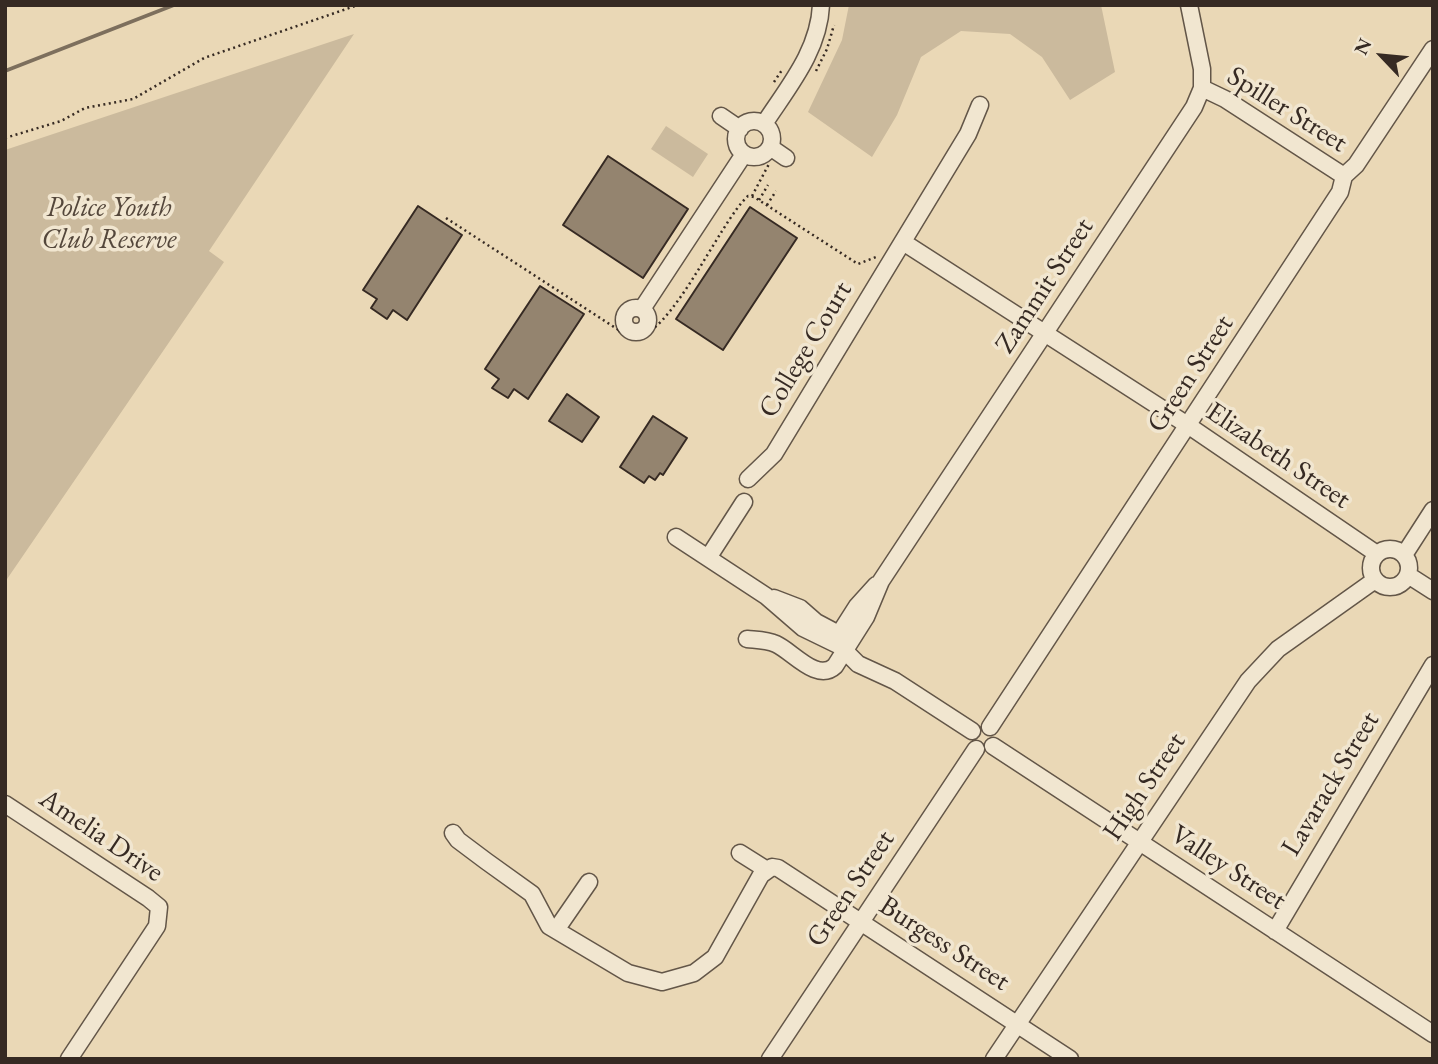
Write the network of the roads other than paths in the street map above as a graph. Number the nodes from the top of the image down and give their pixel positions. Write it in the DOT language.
graph roads {
  1 [pos="821,5"];
  2 [pos="1189,5"];
  3 [pos="1433,49"];
  4 [pos="1202,88"];
  5 [pos="980,105"];
  6 [pos="721,116"];
  7 [pos="764,124"];
  8 [pos="740,129"];
  9 [pos="770,147"];
  10 [pos="744,154"];
  11 [pos="786,158"];
  12 [pos="1344,176"];
  13 [pos="903,242"];
  14 [pos="642,309"];
  15 [pos="1046,332"];
  16 [pos="1189,426"];
  17 [pos="748,478"];
  18 [pos="744,502"];
  19 [pos="1433,510"];
  20 [pos="676,537"];
  21 [pos="1377,554"];
  22 [pos="1404,555"];
  23 [pos="708,558"];
  24 [pos="1408,575"];
  25 [pos="1375,580"];
  26 [pos="1433,591"];
  27 [pos="747,639"];
  28 [pos="842,642"];
  29 [pos="1433,665"];
  30 [pos="990,727"];
  31 [pos="972,731"];
  32 [pos="993,746"];
  33 [pos="976,749"];
  34 [pos="5,804"];
  35 [pos="453,833"];
  36 [pos="1140,842"];
  37 [pos="740,853"];
  38 [pos="766,870"];
  39 [pos="589,882"];
  40 [pos="862,922"];
  41 [pos="556,930"];
  42 [pos="1275,931"];
  43 [pos="1018,1024"];
  44 [pos="1431,1030"];
  45 [pos="69,1059"];
  46 [pos="770,1059"];
  47 [pos="994,1059"];
  48 [pos="1070,1059"];
  1 -- 7 [label="street"];
  2 -- 4 [label="street"];
  3 -- 12 [label="street, Green Street"];
  4 -- 12 [label="street, Spiller Street"];
  4 -- 15 [label="street, Zammit Street"];
  5 -- 13 [label="street, College Court"];
  6 -- 8 [label="street"];
  7 -- 8 [label="street"];
  7 -- 9 [label="street"];
  8 -- 10 [label="street"];
  9 -- 10 [label="street"];
  9 -- 11 [label="street"];
  10 -- 14 [label="street"];
  12 -- 16 [label="street, Green Street"];
  13 -- 15 [label="street, Elizabeth Street"];
  13 -- 17 [label="street, College Court"];
  15 -- 16 [label="street, Elizabeth Street"];
  15 -- 28 [label="street, Zammit Street"];
  16 -- 21 [label="street, Elizabeth Street"];
  16 -- 30 [label="street, Green Street"];
  18 -- 23 [label="street"];
  19 -- 22 [label="street"];
  20 -- 23 [label="street"];
  21 -- 22 [label="street"];
  21 -- 25 [label="street"];
  22 -- 24 [label="street"];
  23 -- 28 [label="street"];
  24 -- 25 [label="street"];
  24 -- 26 [label="street"];
  25 -- 36 [label="street, High Street"];
  27 -- 28 [label="street, Zammit Street"];
  28 -- 31 [label="street"];
  29 -- 42 [label="street, Lavarack Street"];
  30 -- 31 [label="street"];
  30 -- 32 [label="street"];
  31 -- 33 [label="street"];
  32 -- 33 [label="street"];
  32 -- 36 [label="street, Valley Street"];
  33 -- 40 [label="street, Green Street"];
  34 -- 45 [label="street, Amelia Drive"];
  35 -- 41 [label="street"];
  36 -- 42 [label="street, Valley Street"];
  36 -- 43 [label="street, High Street"];
  37 -- 38 [label="street"];
  38 -- 40 [label="street, Burgess Street"];
  38 -- 41 [label="street"];
  39 -- 41 [label="street"];
  40 -- 43 [label="street, Burgess Street"];
  40 -- 46 [label="street, Green Street"];
  42 -- 44 [label="street, Valley Street"];
  43 -- 47 [label="street, High Street"];
  43 -- 48 [label="street, Burgess Street"];
}
